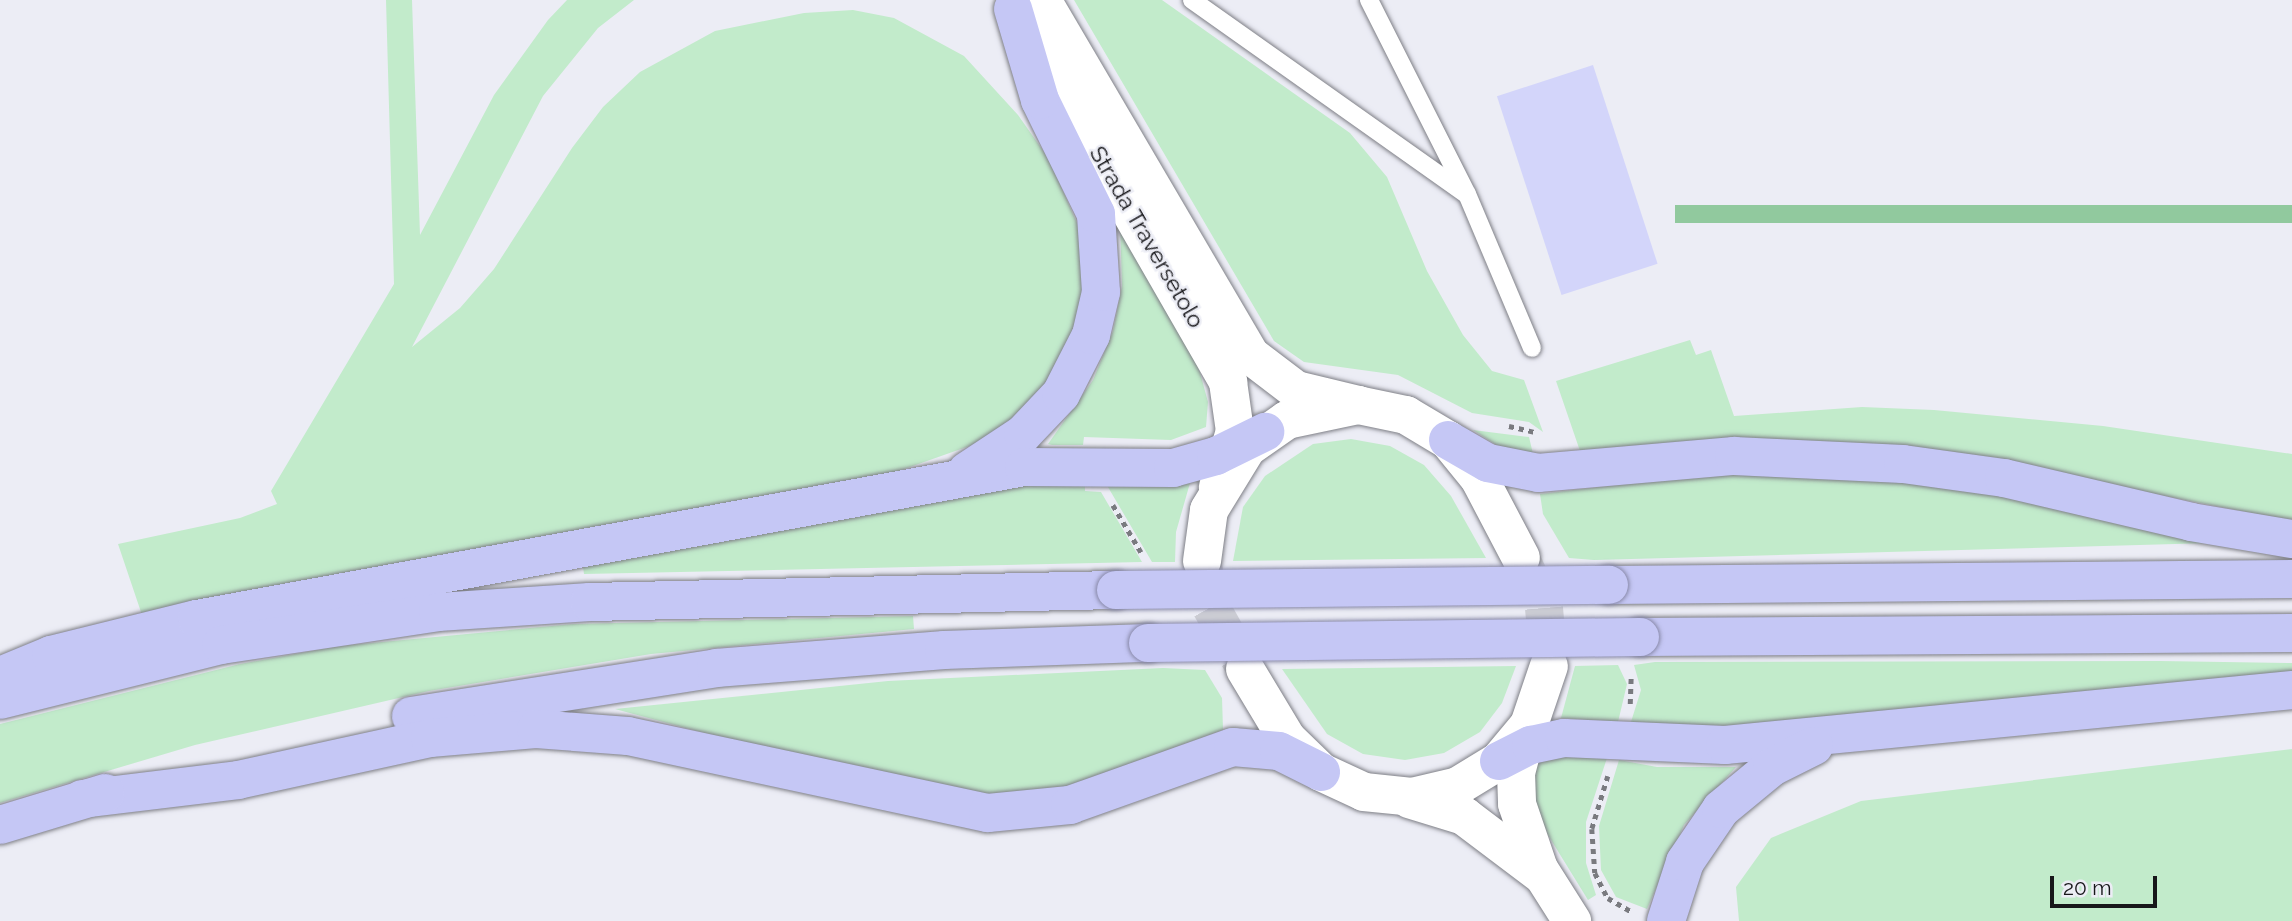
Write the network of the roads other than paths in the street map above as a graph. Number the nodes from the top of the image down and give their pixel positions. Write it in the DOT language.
graph roads {
  1 [pos="1192,0"];
  2 [pos="1369,0"];
  3 [pos="1021,3"];
  4 [pos="1467,194"];
  5 [pos="1531,348"];
  6 [pos="1358,405"];
  7 [pos="1265,432"];
  8 [pos="1448,440"];
  9 [pos="1231,450"];
  10 [pos="925,484"];
  11 [pos="1218,487"];
  12 [pos="2292,539"];
  13 [pos="1521,558"];
  14 [pos="1202,561"];
  15 [pos="2292,579"];
  16 [pos="2292,633"];
  17 [pos="1549,666"];
  18 [pos="1245,669"];
  19 [pos="0,676"];
  20 [pos="2292,690"];
  21 [pos="0,701"];
  22 [pos="1873,732"];
  23 [pos="1516,745"];
  24 [pos="1321,772"];
  25 [pos="1388,796"];
  26 [pos="82,799"];
  27 [pos="0,825"];
  28 [pos="1542,875"];
  29 [pos="1666,920"];
  30 [pos="1572,921"];
  1 -- 4 [label="lane"];
  2 -- 4 [label="lane"];
  3 -- 6 [label="main road, Strada Traversetolo"];
  3 -- 9 [label="main road, Strada Traversetolo"];
  3 -- 10 [label="highway"];
  4 -- 5 [label="lane"];
  6 -- 7 [label="main road, Strada Traversetolo"];
  6 -- 8 [label="main road, Strada Traversetolo"];
  7 -- 9 [label="highway"];
  7 -- 11 [label="main road, Strada Traversetolo"];
  8 -- 12 [label="highway"];
  8 -- 13 [label="main road, Strada Traversetolo"];
  9 -- 10 [label="highway"];
  9 -- 11 [label="main road, Strada Traversetolo"];
  10 -- 19 [label="highway"];
  11 -- 14 [label="main road, Strada Traversetolo"];
  15 -- 21 [label="highway, bridge"];
  16 -- 26 [label="highway, bridge"];
  17 -- 23 [label="main road"];
  18 -- 24 [label="main road"];
  20 -- 22 [label="highway"];
  22 -- 23 [label="highway"];
  22 -- 29 [label="highway"];
  23 -- 25 [label="main road"];
  23 -- 28 [label="main road"];
  24 -- 25 [label="main road"];
  24 -- 26 [label="highway"];
  25 -- 28 [label="main road"];
  26 -- 27 [label="highway"];
  28 -- 30 [label="main road"];
}
